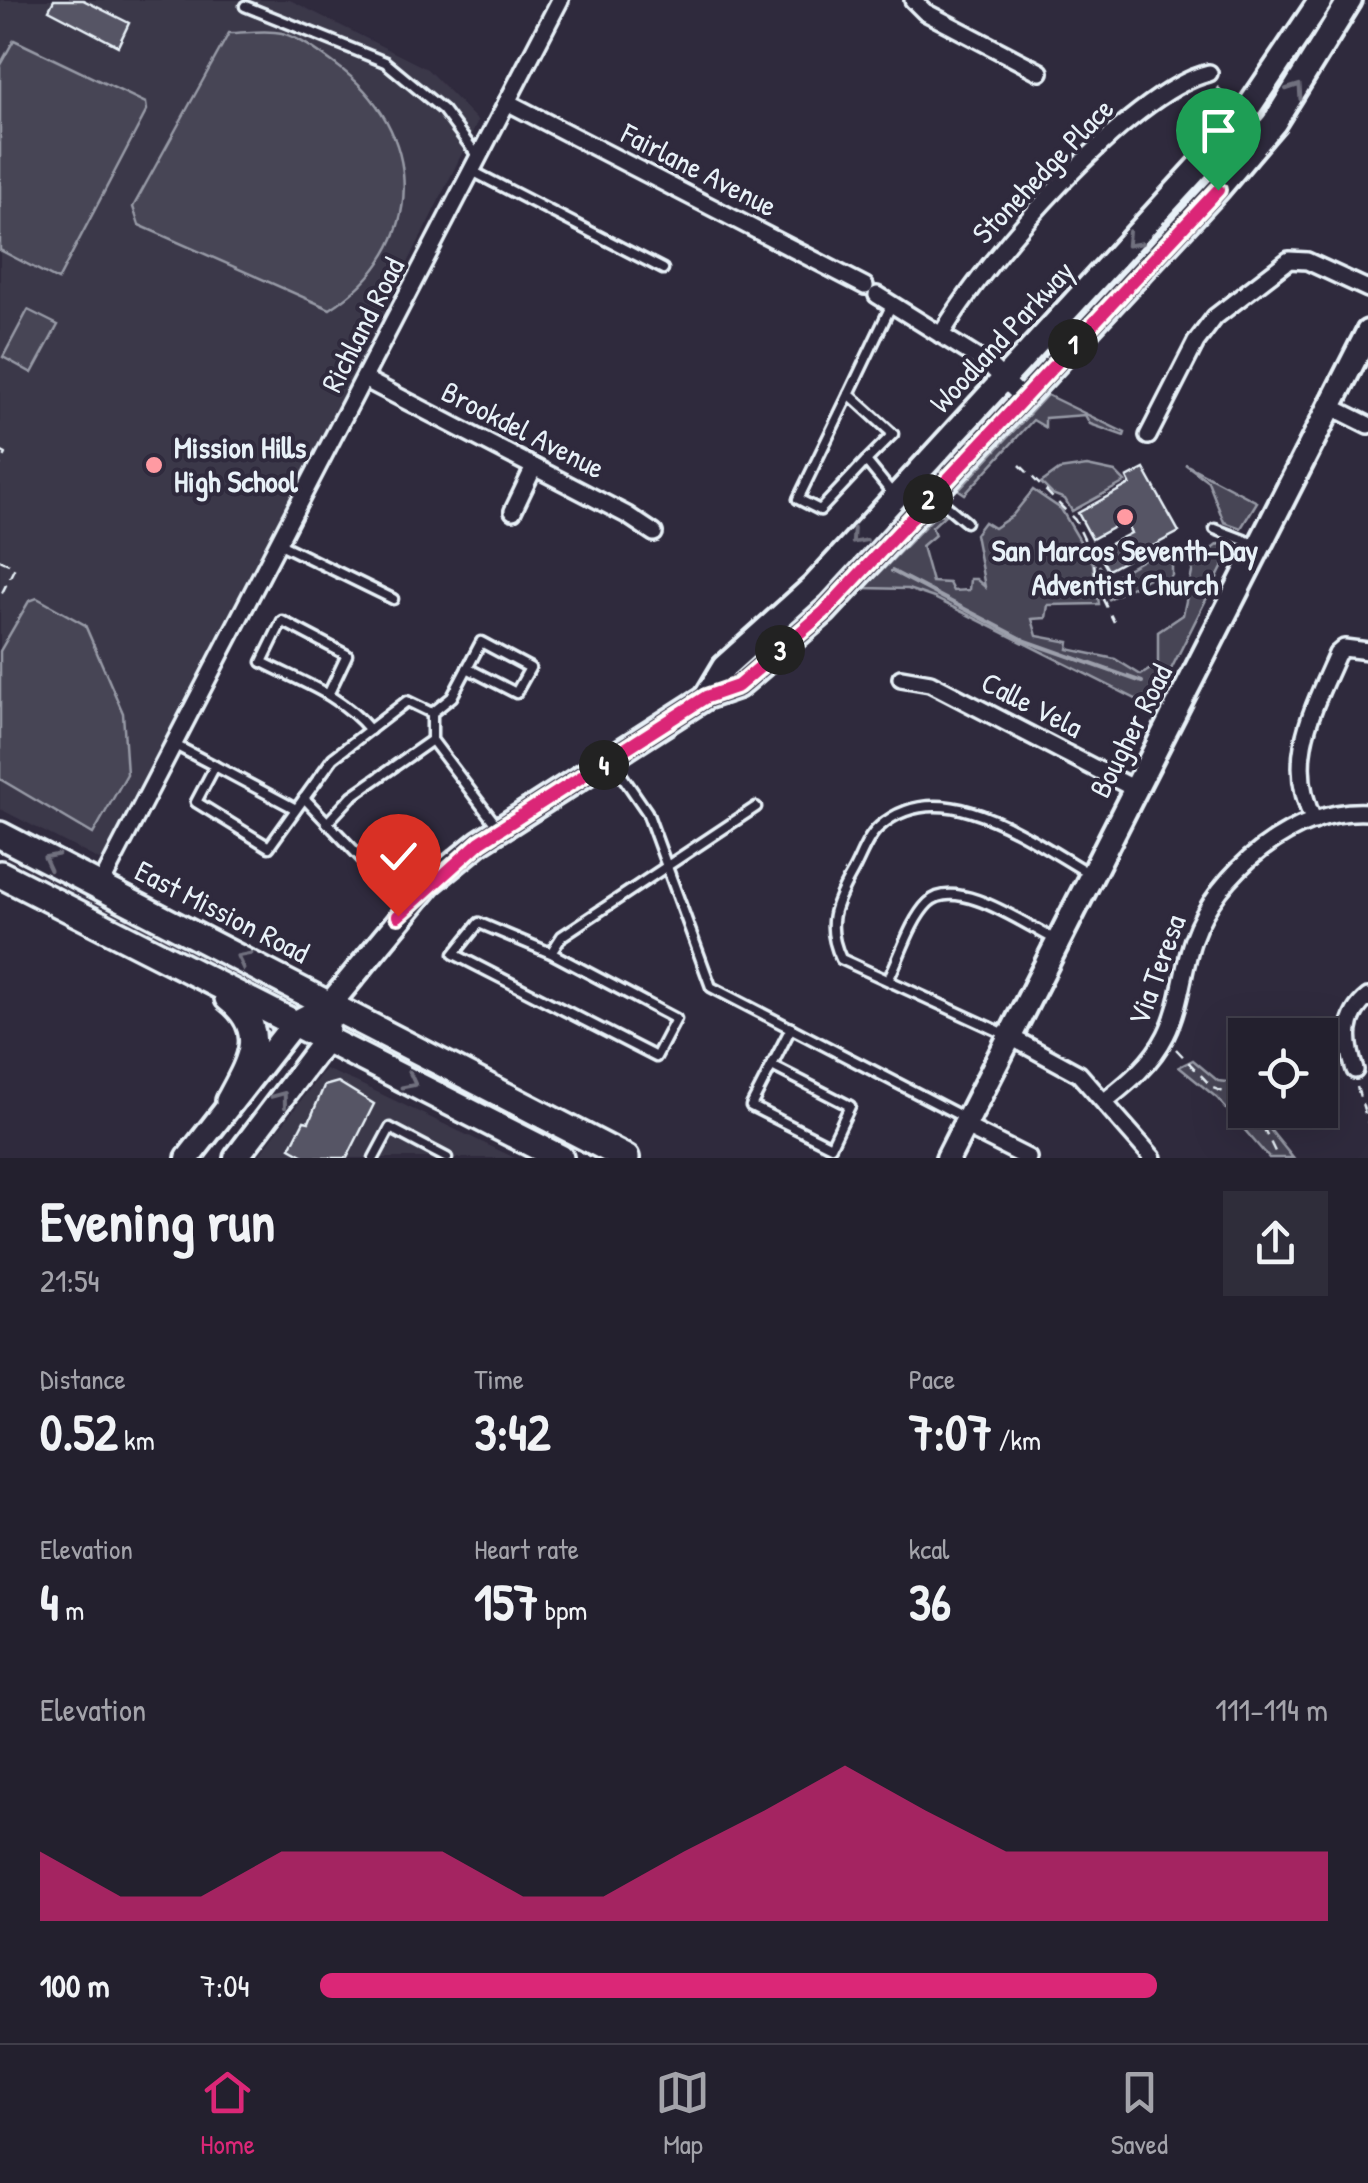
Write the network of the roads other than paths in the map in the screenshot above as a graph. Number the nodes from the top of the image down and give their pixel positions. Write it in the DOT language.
graph roads {
  1 [pos="560,0"];
  2 [pos="939,0"];
  3 [pos="1322,0"];
  4 [pos="1350,0"];
  5 [pos="245,6"];
  6 [pos="919,6"];
  7 [pos="1040,72"];
  8 [pos="1208,72"];
  9 [pos="507,102"];
  10 [pos="476,164"];
  11 [pos="663,269"];
  12 [pos="1368,290"];
  13 [pos="892,304"];
  14 [pos="1368,332"];
  15 [pos="941,335"];
  16 [pos="1002,378"];
  17 [pos="366,380"];
  18 [pos="849,394"];
  19 [pos="1022,397"];
  20 [pos="1332,406"];
  21 [pos="1368,424"];
  22 [pos="1148,436"];
  23 [pos="866,460"];
  24 [pos="534,467"];
  25 [pos="932,494"];
  26 [pos="895,496"];
  27 [pos="513,511"];
  28 [pos="966,522"];
  29 [pos="1214,528"];
  30 [pos="654,534"];
  31 [pos="280,544"];
  32 [pos="1260,546"];
  33 [pos="393,598"];
  34 [pos="1368,651"];
  35 [pos="468,668"];
  36 [pos="901,678"];
  37 [pos="328,695"];
  38 [pos="706,697"];
  39 [pos="432,713"];
  40 [pos="370,730"];
  41 [pos="432,740"];
  42 [pos="174,745"];
  43 [pos="611,760"];
  44 [pos="215,766"];
  45 [pos="1135,790"];
  46 [pos="304,798"];
  47 [pos="756,807"];
  48 [pos="296,809"];
  49 [pos="1368,812"];
  50 [pos="1314,821"];
  51 [pos="326,822"];
  52 [pos="499,830"];
  53 [pos="0,835"];
  54 [pos="666,866"];
  55 [pos="0,874"];
  56 [pos="1090,874"];
  57 [pos="382,880"];
  58 [pos="100,886"];
  59 [pos="1056,940"];
  60 [pos="552,953"];
  61 [pos="197,973"];
  62 [pos="888,980"];
  63 [pos="1368,997"];
  64 [pos="330,1004"];
  65 [pos="294,1023"];
  66 [pos="791,1028"];
  67 [pos="1009,1036"];
  68 [pos="326,1039"];
  69 [pos="772,1066"];
  70 [pos="1355,1070"];
  71 [pos="228,1101"];
  72 [pos="1104,1101"];
  73 [pos="965,1123"];
  74 [pos="494,1126"];
  75 [pos="998,1151"];
  76 [pos="188,1158"];
  77 [pos="236,1158"];
  78 [pos="374,1158"];
  79 [pos="447,1158"];
  80 [pos="560,1158"];
  81 [pos="594,1158"];
  82 [pos="626,1158"];
  83 [pos="948,1158"];
  84 [pos="1028,1158"];
  85 [pos="1152,1158"];
  1 -- 9 [label="street, Richland Road"];
  2 -- 6 [label="street"];
  3 -- 16 [label="main road, Woodland Parkway, one-way"];
  19 -- 4 [label="main road, Woodland Parkway, one-way"];
  5 -- 10 [label="lane"];
  6 -- 7 [label="street"];
  8 -- 15 [label="street, Stonehedge Place"];
  9 -- 10 [label="street, Richland Road"];
  9 -- 13 [label="street, Fairlane Avenue"];
  10 -- 11 [label="lane"];
  10 -- 17 [label="street, Richland Road"];
  12 -- 22 [label="street"];
  13 -- 15 [label="street, Fairlane Avenue"];
  13 -- 18 [label="lane"];
  14 -- 20 [label="main road, Bougher Road"];
  15 -- 16 [label="street, Fairlane Avenue"];
  16 -- 19 [label="street, Fairlane Avenue"];
  16 -- 26 [label="main road, Woodland Parkway"];
  17 -- 24 [label="street, Brookdel Avenue"];
  17 -- 31 [label="street, Richland Road"];
  18 -- 23 [label="lane"];
  18 -- 23 [label="lane"];
  19 -- 25 [label="main road, Woodland Parkway"];
  20 -- 21 [label="street"];
  20 -- 32 [label="main road, Bougher Road"];
  23 -- 26 [label="lane"];
  24 -- 27 [label="street"];
  24 -- 30 [label="street, Brookdel Avenue"];
  25 -- 28 [label="lane"];
  25 -- 38 [label="main road, Woodland Parkway"];
  26 -- 38 [label="main road, Woodland Parkway, one-way"];
  29 -- 32 [label="lane"];
  31 -- 33 [label="lane"];
  31 -- 42 [label="street, Richland Road"];
  32 -- 45 [label="main road, Bougher Road"];
  34 -- 50 [label="street"];
  35 -- 35 [label="lane"];
  35 -- 39 [label="lane"];
  36 -- 45 [label="street, Calle Vela"];
  37 -- 37 [label="lane"];
  37 -- 40 [label="lane"];
  38 -- 43 [label="main road, Woodland Parkway"];
  39 -- 40 [label="lane"];
  39 -- 41 [label="lane"];
  40 -- 46 [label="lane"];
  41 -- 51 [label="lane"];
  41 -- 52 [label="lane"];
  42 -- 44 [label="lane"];
  42 -- 58 [label="street, Richland Road"];
  43 -- 52 [label="main road, Woodland Parkway"];
  43 -- 54 [label="lane"];
  44 -- 48 [label="lane"];
  44 -- 48 [label="lane"];
  45 -- 56 [label="main road, Bougher Road"];
  46 -- 48 [label="lane"];
  46 -- 51 [label="lane"];
  47 -- 54 [label="lane"];
  49 -- 50 [label="street, Via Teresa"];
  50 -- 72 [label="street, Via Teresa"];
  51 -- 57 [label="lane"];
  52 -- 64 [label="main road, Woodland Parkway"];
  58 -- 53 [label="main road, East Mission Road, one-way"];
  54 -- 60 [label="lane"];
  54 -- 66 [label="lane"];
  55 -- 61 [label="main road"];
  56 -- 59 [label="main road, Bougher Road"];
  56 -- 62 [label="lane"];
  64 -- 58 [label="main road, East Mission Road, one-way"];
  59 -- 62 [label="lane"];
  59 -- 67 [label="main road, Bougher Road"];
  60 -- 60 [label="lane"];
  61 -- 65 [label="main road"];
  61 -- 71 [label="main road"];
  62 -- 67 [label="lane"];
  63 -- 70 [label="street"];
  64 -- 65 [label="main road, Woodland Parkway"];
  64 -- 68 [label="main road"];
  64 -- 82 [label="main road, East Mission Road"];
  65 -- 68 [label="main road"];
  65 -- 71 [label="main road, Woodland Parkway"];
  66 -- 69 [label="lane"];
  66 -- 73 [label="lane"];
  67 -- 72 [label="street"];
  67 -- 73 [label="main road, Bougher Road"];
  68 -- 74 [label="main road, one-way"];
  77 -- 68 [label="main road, one-way"];
  69 -- 69 [label="lane"];
  71 -- 76 [label="main road, Woodland Parkway"];
  72 -- 85 [label="street"];
  73 -- 75 [label="street"];
  73 -- 83 [label="main road, Bougher Road"];
  74 -- 80 [label="main road"];
  74 -- 81 [label="main road"];
  75 -- 84 [label="street"];
  78 -- 79 [label="lane"];
}
